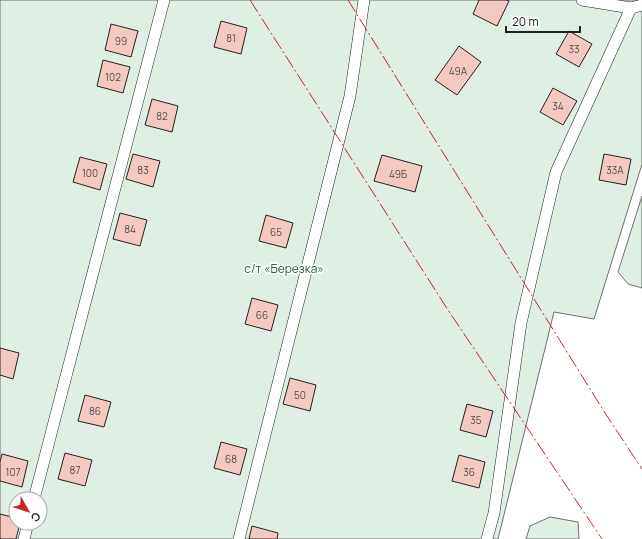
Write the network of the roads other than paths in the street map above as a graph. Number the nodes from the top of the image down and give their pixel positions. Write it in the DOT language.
graph roads {
  1 [pos="164,0"];
  2 [pos="364,0"];
  3 [pos="582,0"];
  4 [pos="642,5"];
  5 [pos="631,8"];
  6 [pos="36,491"];
  7 [pos="239,539"];
  8 [pos="487,539"];
  1 -- 6 [label="lane"];
  2 -- 7 [label="lane"];
  3 -- 5 [label="lane"];
  4 -- 5 [label="lane"];
  5 -- 8 [label="lane"];
}
